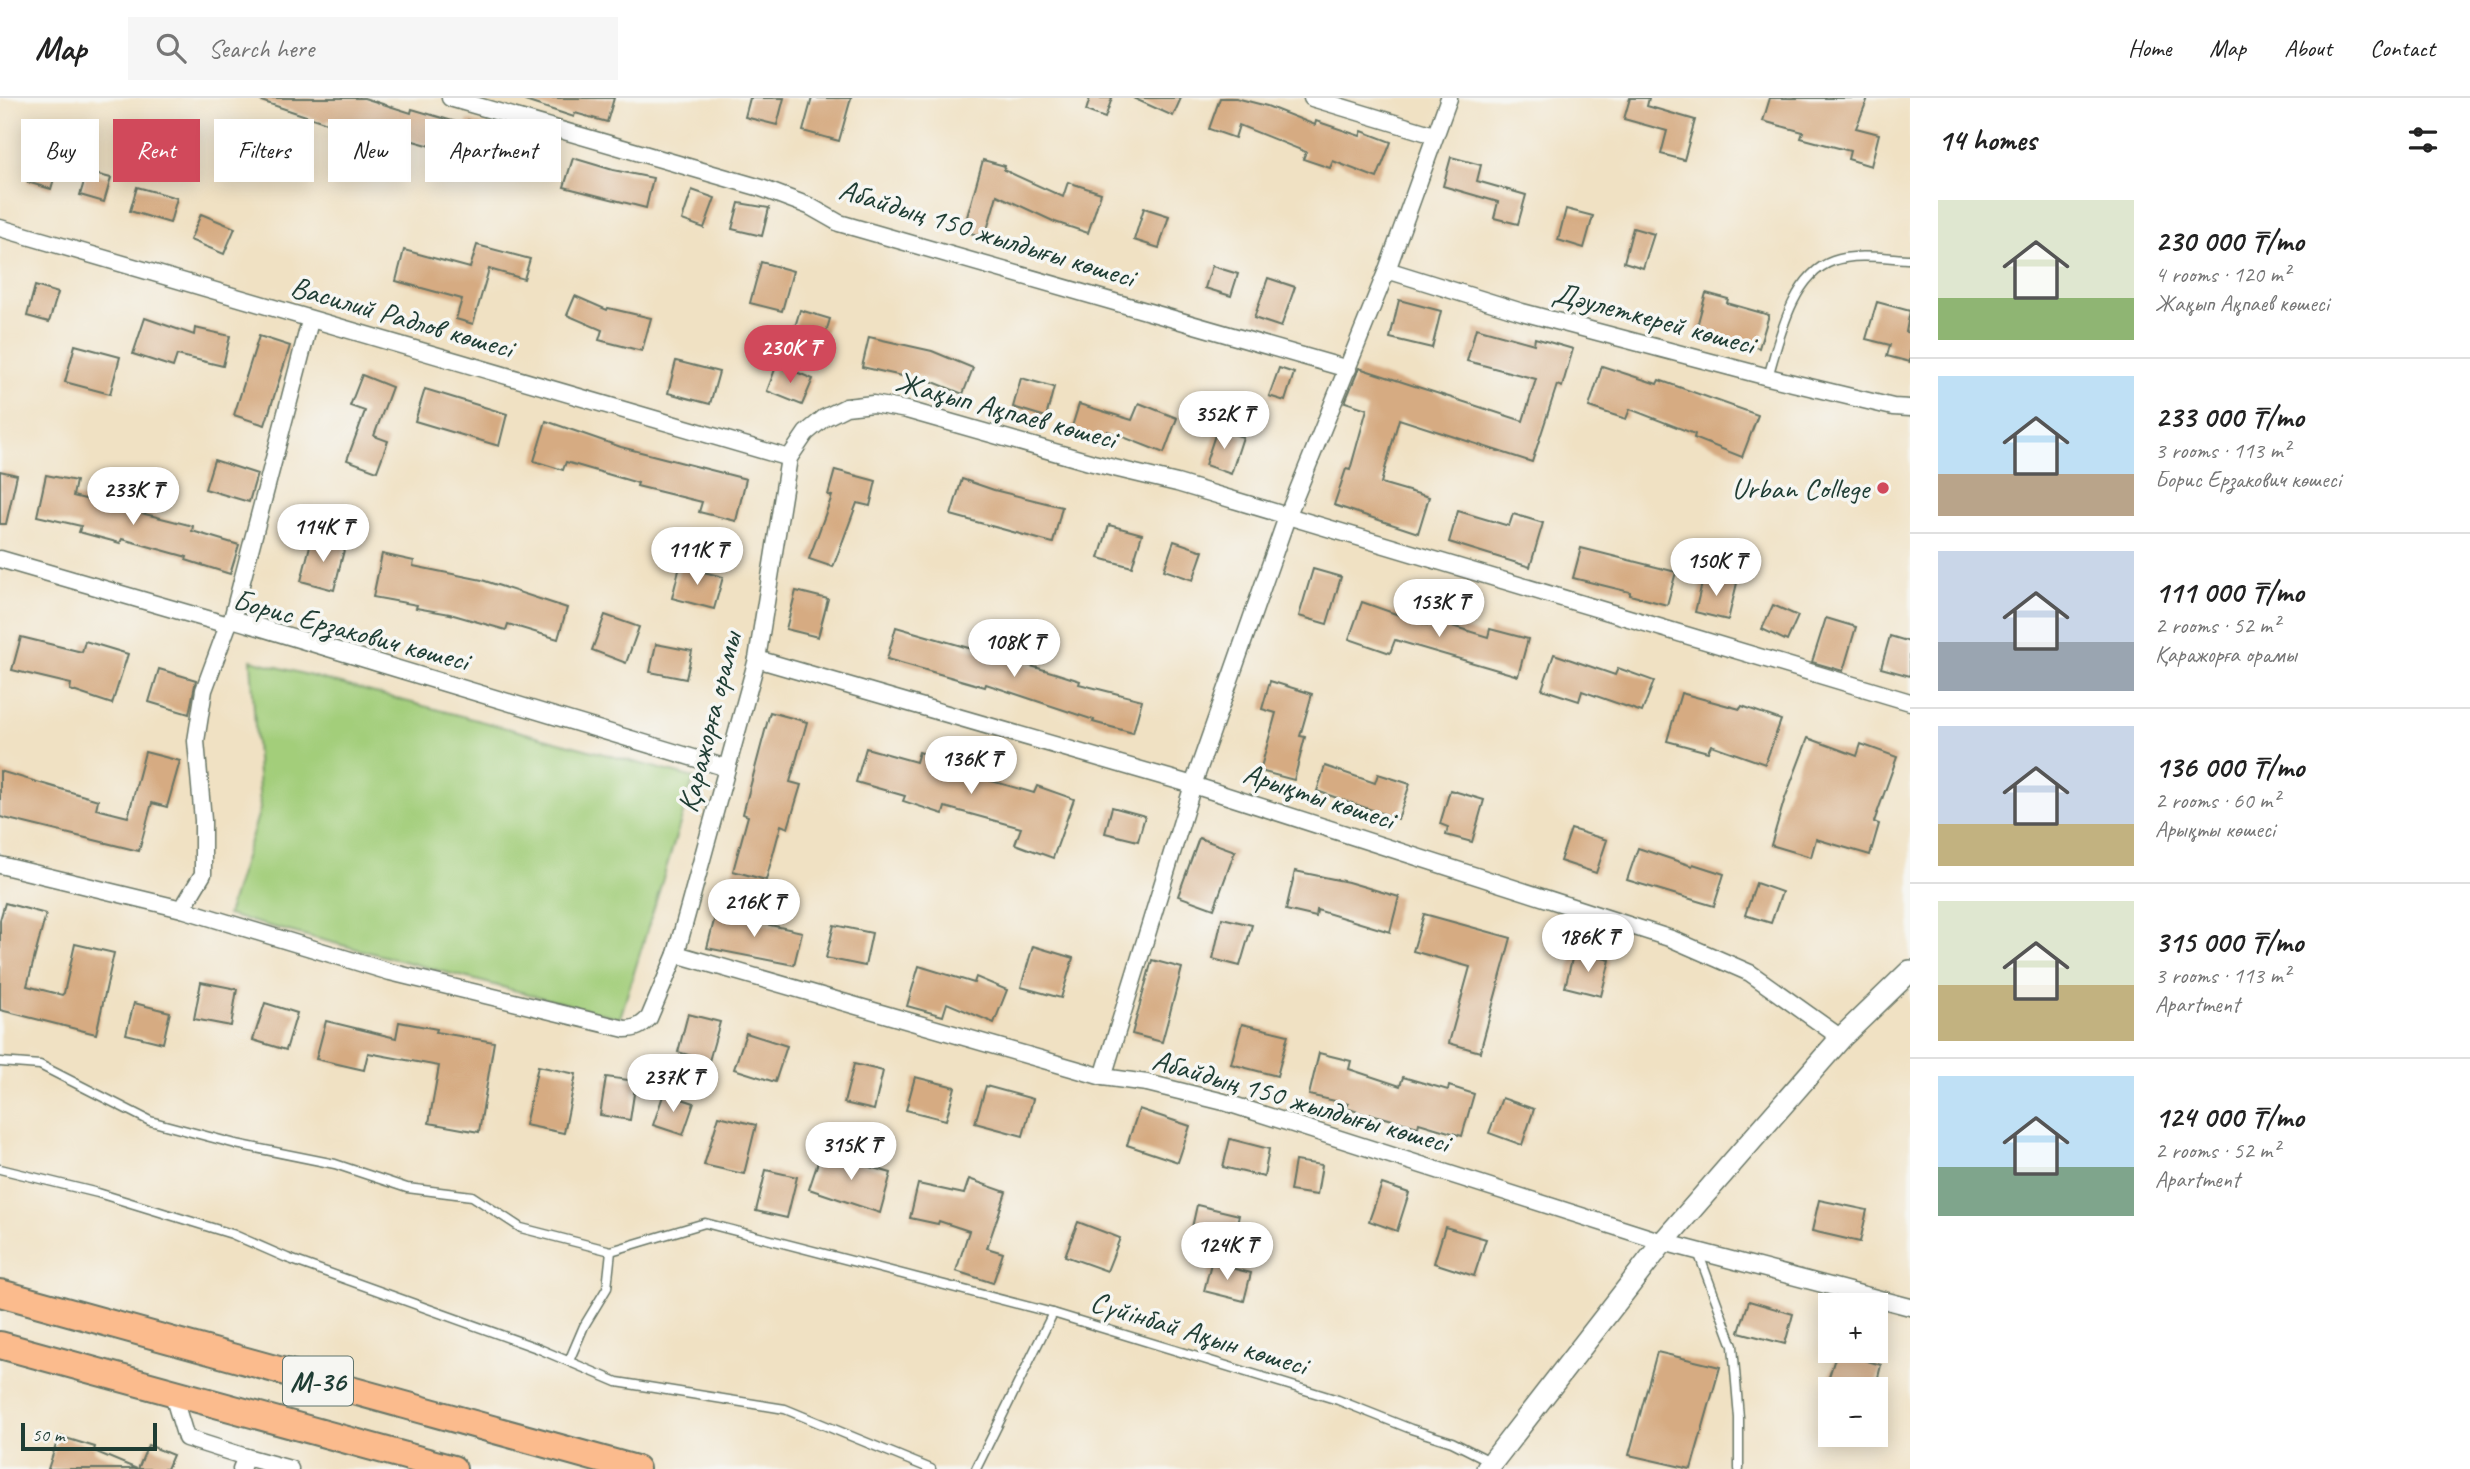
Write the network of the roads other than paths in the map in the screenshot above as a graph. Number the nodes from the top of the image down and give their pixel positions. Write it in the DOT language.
graph roads {
  1 [pos="450,98"];
  2 [pos="1312,98"];
  3 [pos="1448,98"];
  4 [pos="1434,135"];
  5 [pos="0,228"];
  6 [pos="1910,259"];
  7 [pos="1387,270"];
  8 [pos="310,321"];
  9 [pos="1348,369"];
  10 [pos="1768,377"];
  11 [pos="1910,408"];
  12 [pos="789,458"];
  13 [pos="1287,517"];
  14 [pos="0,559"];
  15 [pos="230,622"];
  16 [pos="757,659"];
  17 [pos="1910,702"];
  18 [pos="727,768"];
  19 [pos="1193,785"];
  20 [pos="0,865"];
  21 [pos="182,909"];
  22 [pos="676,954"];
  23 [pos="1910,971"];
  24 [pos="1841,1038"];
  25 [pos="0,1062"];
  26 [pos="1103,1077"];
  27 [pos="0,1169"];
  28 [pos="1663,1242"];
  29 [pos="611,1251"];
  30 [pos="1698,1252"];
  31 [pos="0,1293"];
  32 [pos="1910,1307"];
  33 [pos="1053,1313"];
  34 [pos="0,1345"];
  35 [pos="569,1361"];
  36 [pos="172,1392"];
  37 [pos="244,1463"];
  38 [pos="1490,1465"];
  39 [pos="290,1469"];
  40 [pos="453,1469"];
  41 [pos="636,1469"];
  42 [pos="931,1469"];
  43 [pos="976,1469"];
  44 [pos="1739,1469"];
  1 -- 9 [label="street, Абайдың 150 жылдығы көшесі"];
  2 -- 4 [label="street"];
  3 -- 4 [label="street"];
  4 -- 7 [label="street"];
  5 -- 8 [label="street, Василий Радлов көшесі"];
  6 -- 10 [label="lane"];
  7 -- 9 [label="street"];
  7 -- 10 [label="street, Дәулеткерей көшесі"];
  8 -- 12 [label="street, Василий Радлов көшесі"];
  8 -- 15 [label="street"];
  9 -- 13 [label="street"];
  10 -- 11 [label="street, Дәулеткерей көшесі"];
  12 -- 13 [label="street, Жақып Ақпаев көшесі"];
  12 -- 16 [label="street, Қаражорға орамы"];
  13 -- 17 [label="street, Жақып Ақпаев көшесі"];
  13 -- 19 [label="street"];
  14 -- 15 [label="street, Борис Ерзакович көшесі"];
  15 -- 18 [label="street, Борис Ерзакович көшесі"];
  15 -- 21 [label="street"];
  16 -- 18 [label="street, Қаражорға орамы"];
  16 -- 19 [label="street, Арықты көшесі"];
  18 -- 22 [label="street, Қаражорға орамы"];
  19 -- 24 [label="street, Арықты көшесі"];
  19 -- 26 [label="street"];
  20 -- 21 [label="street, Қаражорға орамы"];
  21 -- 22 [label="street, Қаражорға орамы"];
  22 -- 26 [label="street, Абайдың 150 жылдығы көшесі"];
  23 -- 24 [label="street"];
  24 -- 28 [label="street"];
  25 -- 29 [label="lane"];
  26 -- 28 [label="street, Абайдың 150 жылдығы көшесі"];
  27 -- 35 [label="lane"];
  28 -- 30 [label="street, Абайдың 150 жылдығы көшесі"];
  28 -- 38 [label="street"];
  29 -- 33 [label="lane"];
  29 -- 35 [label="lane"];
  30 -- 32 [label="street, Абайдың 150 жылдығы көшесі"];
  30 -- 44 [label="lane"];
  31 -- 41 [label="main road, M-36"];
  33 -- 38 [label="lane, Сүйінбай Ақын көшесі"];
  33 -- 43 [label="lane, Сүйінбай Ақын көшесі"];
  34 -- 36 [label="main road, M-36"];
  35 -- 42 [label="lane"];
  36 -- 37 [label="street"];
  36 -- 40 [label="main road, M-36"];
  37 -- 39 [label="street"];
}
